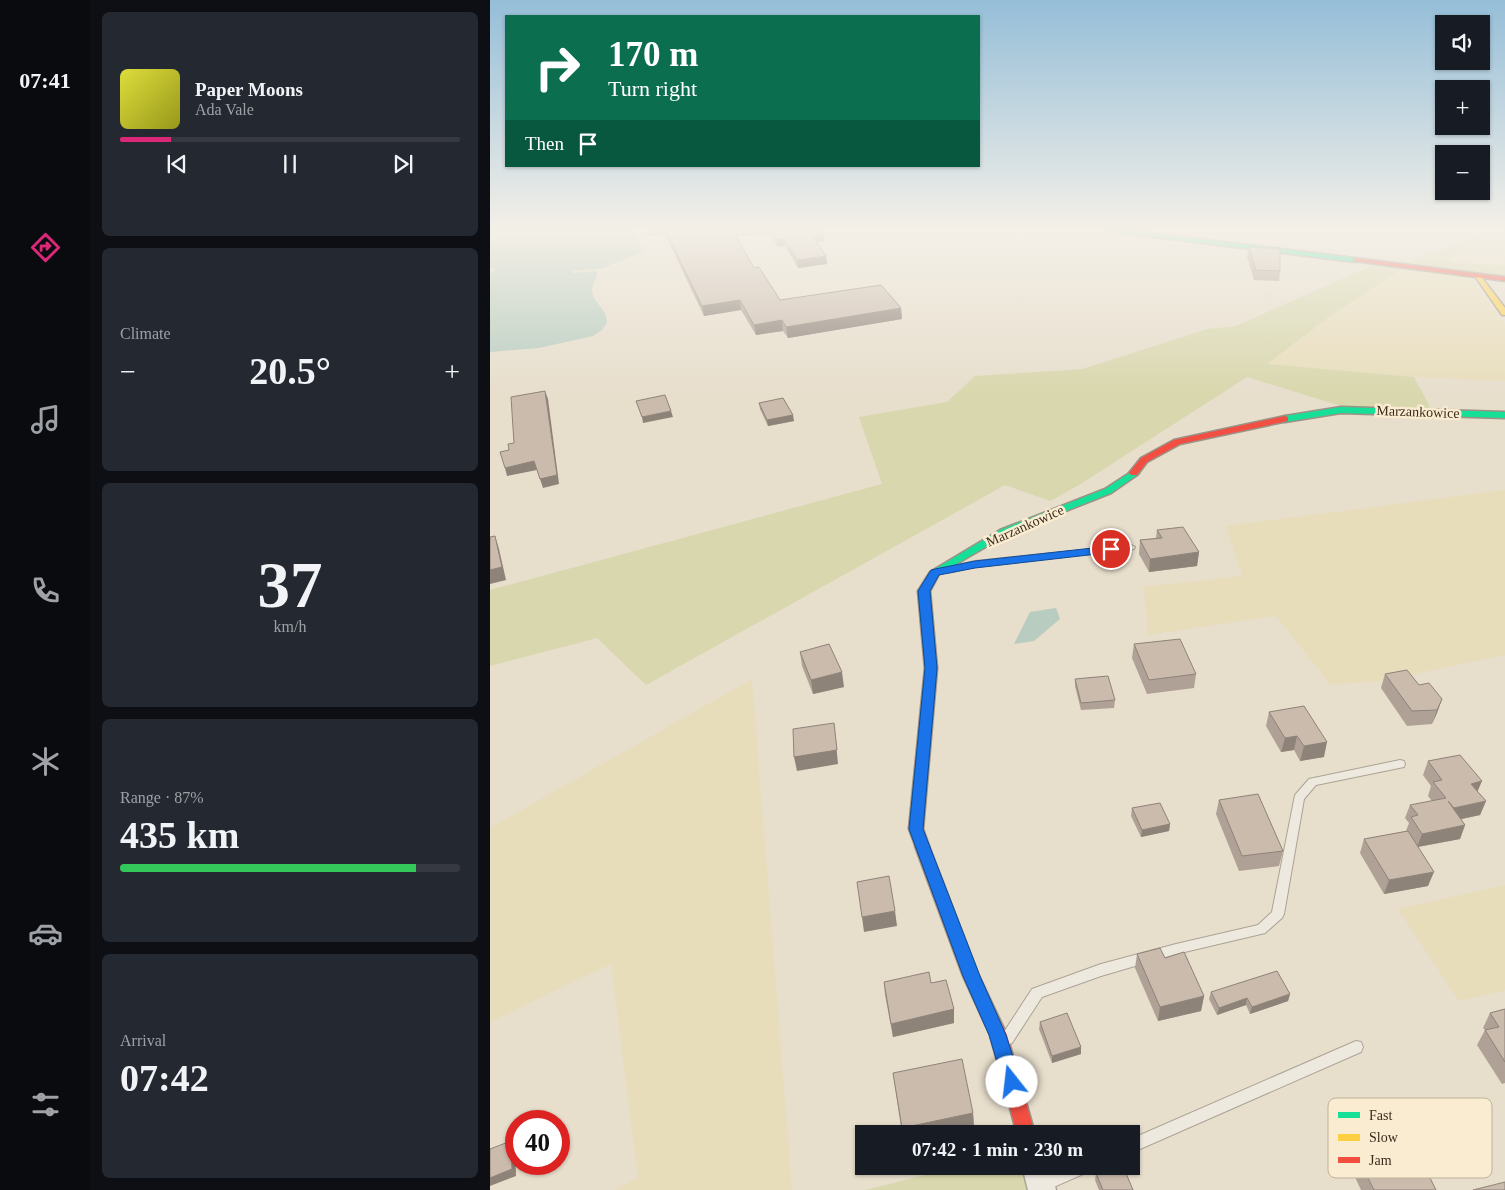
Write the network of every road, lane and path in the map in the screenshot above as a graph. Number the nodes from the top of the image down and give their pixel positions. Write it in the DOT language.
graph roads {
  1 [pos="1485,286"];
  2 [pos="1505,313"];
  3 [pos="1505,415"];
  4 [pos="1131,547"];
  5 [pos="935,572"];
  6 [pos="1400,764"];
  7 [pos="1356,1047"];
  8 [pos="1002,1048"];
  9 [pos="1023,1125"];
  10 [pos="1140,1142"];
  11 [pos="1058,1175"];
  12 [pos="1040,1181"];
  1 -- 2 [label="street"];
  3 -- 5 [label="street, Marzankowice"];
  4 -- 5 [label="lane"];
  5 -- 8 [label="street"];
  6 -- 8 [label="lane"];
  7 -- 10 [label="lane"];
  8 -- 9 [label="street"];
  11 -- 12 [label="lane"];
}
